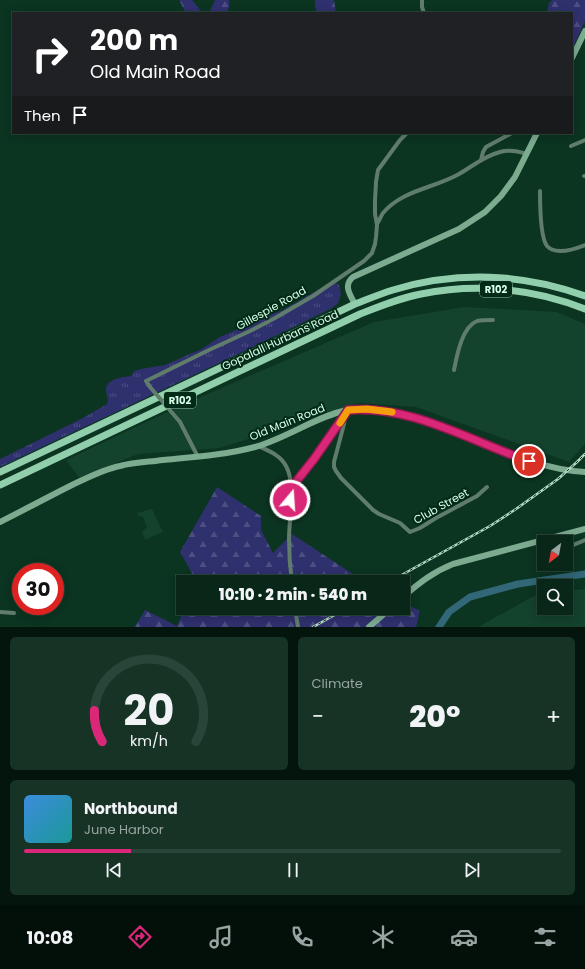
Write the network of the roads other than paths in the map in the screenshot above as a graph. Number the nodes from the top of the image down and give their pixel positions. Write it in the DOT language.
graph roads {
  1 [pos="422,0"];
  2 [pos="424,12"];
  3 [pos="585,31"];
  4 [pos="573,56"];
  5 [pos="406,134"];
  6 [pos="510,134"];
  7 [pos="537,134"];
  8 [pos="585,140"];
  9 [pos="571,146"];
  10 [pos="527,154"];
  11 [pos="481,160"];
  12 [pos="540,191"];
  13 [pos="375,214"];
  14 [pos="382,214"];
  15 [pos="377,225"];
  16 [pos="585,244"];
  17 [pos="585,296"];
  18 [pos="355,304"];
  19 [pos="374,308"];
  20 [pos="585,309"];
  21 [pos="354,318"];
  22 [pos="493,320"];
  23 [pos="454,370"];
  24 [pos="348,410"];
  25 [pos="344,416"];
  26 [pos="257,446"];
  27 [pos="198,457"];
  28 [pos="0,472"];
  29 [pos="585,472"];
  30 [pos="0,484"];
  31 [pos="487,487"];
  32 [pos="291,488"];
  33 [pos="0,522"];
  34 [pos="585,529"];
  35 [pos="585,540"];
  36 [pos="573,545"];
  37 [pos="292,575"];
  38 [pos="410,591"];
  39 [pos="0,612"];
  40 [pos="12,613"];
  41 [pos="296,615"];
  42 [pos="383,615"];
  43 [pos="298,627"];
  44 [pos="369,627"];
  1 -- 2 [label="street"];
  3 -- 4 [label="street"];
  5 -- 13 [label="street"];
  6 -- 11 [label="street"];
  7 -- 10 [label="street"];
  8 -- 9 [label="street"];
  10 -- 11 [label="street"];
  10 -- 18 [label="street"];
  11 -- 14 [label="street"];
  12 -- 16 [label="street"];
  13 -- 14 [label="street"];
  13 -- 15 [label="street"];
  14 -- 15 [label="street"];
  15 -- 27 [label="street, Gillespie Road, bridge"];
  17 -- 18 [label="main road, Gopalall Hurbans Road / R102"];
  18 -- 19 [label="main road"];
  18 -- 21 [label="main road"];
  18 -- 28 [label="main road, Gopalall Hurbans Road / R102"];
  19 -- 20 [label="main road, Gopalall Hurbans Road / R102"];
  19 -- 21 [label="main road, Gopalall Hurbans Road / R102"];
  21 -- 30 [label="main road, Gopalall Hurbans Road / R102"];
  22 -- 23 [label="street"];
  24 -- 25 [label="street"];
  24 -- 26 [label="street, Old Main Road"];
  24 -- 29 [label="street, Old Main Road"];
  25 -- 31 [label="street, Club Street"];
  25 -- 32 [label="street"];
  26 -- 27 [label="street, Old Main Road"];
  26 -- 32 [label="street"];
  27 -- 33 [label="street, Old Main Road"];
  32 -- 37 [label="street"];
  34 -- 38 [label="street"];
  35 -- 36 [label="street"];
  39 -- 40 [label="street"];
  41 -- 43 [label="street"];
  42 -- 44 [label="street"];
}
